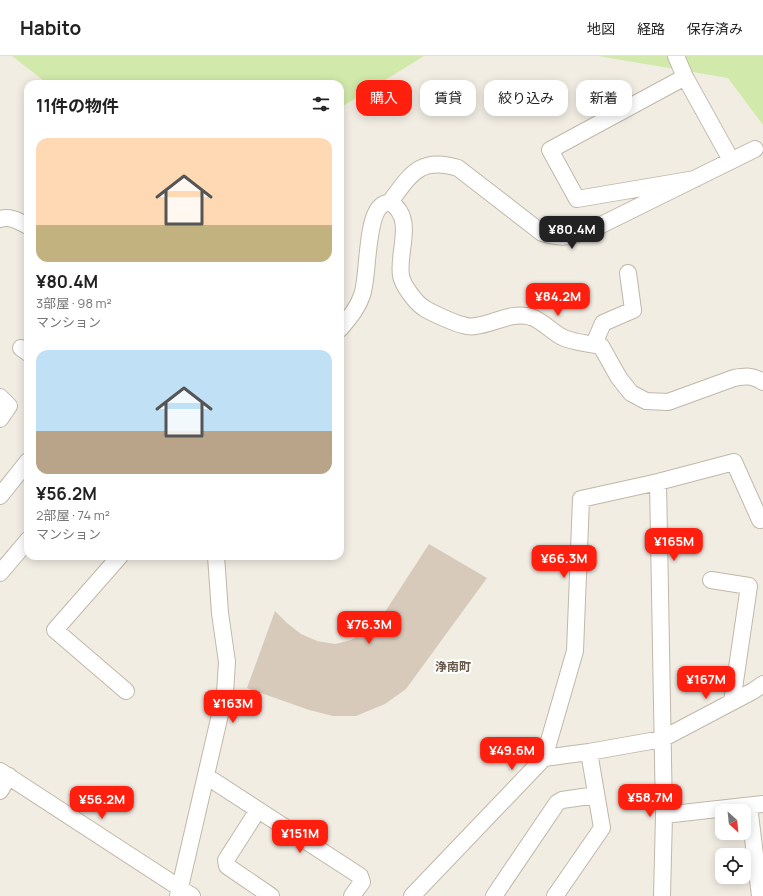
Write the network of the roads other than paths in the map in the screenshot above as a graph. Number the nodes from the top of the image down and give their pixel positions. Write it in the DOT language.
graph roads {
  1 [pos="676,56"];
  2 [pos="685,77"];
  3 [pos="755,149"];
  4 [pos="732,160"];
  5 [pos="695,178"];
  6 [pos="390,202"];
  7 [pos="0,219"];
  8 [pos="24,224"];
  9 [pos="628,273"];
  10 [pos="357,308"];
  11 [pos="344,310"];
  12 [pos="344,323"];
  13 [pos="594,344"];
  14 [pos="763,382"];
  15 [pos="0,398"];
  16 [pos="0,419"];
  17 [pos="24,466"];
  18 [pos="658,482"];
  19 [pos="0,496"];
  20 [pos="760,520"];
  21 [pos="24,544"];
  22 [pos="116,560"];
  23 [pos="216,560"];
  24 [pos="1,570"];
  25 [pos="711,580"];
  26 [pos="763,684"];
  27 [pos="126,691"];
  28 [pos="732,702"];
  29 [pos="662,739"];
  30 [pos="589,752"];
  31 [pos="544,758"];
  32 [pos="4,774"];
  33 [pos="206,776"];
  34 [pos="0,791"];
  35 [pos="596,795"];
  36 [pos="756,805"];
  37 [pos="258,810"];
  38 [pos="664,815"];
  39 [pos="184,893"];
  40 [pos="271,896"];
  41 [pos="352,896"];
  42 [pos="412,896"];
  43 [pos="494,896"];
  44 [pos="555,896"];
  45 [pos="662,896"];
  46 [pos="760,896"];
  1 -- 2 [label="street"];
  2 -- 4 [label="street"];
  2 -- 5 [label="street"];
  3 -- 4 [label="street"];
  4 -- 5 [label="street"];
  5 -- 6 [label="street"];
  6 -- 10 [label="street"];
  6 -- 13 [label="street"];
  7 -- 8 [label="street"];
  9 -- 13 [label="street"];
  10 -- 11 [label="street"];
  10 -- 12 [label="street"];
  13 -- 14 [label="street"];
  15 -- 16 [label="street"];
  17 -- 19 [label="street"];
  18 -- 20 [label="street"];
  18 -- 29 [label="street"];
  18 -- 31 [label="street"];
  21 -- 24 [label="street"];
  22 -- 27 [label="street"];
  23 -- 33 [label="street"];
  25 -- 28 [label="street"];
  26 -- 28 [label="street"];
  28 -- 29 [label="street"];
  29 -- 30 [label="street"];
  29 -- 38 [label="street"];
  30 -- 31 [label="street"];
  30 -- 35 [label="street"];
  31 -- 42 [label="street"];
  32 -- 34 [label="street"];
  32 -- 39 [label="street"];
  33 -- 37 [label="street"];
  33 -- 39 [label="street"];
  35 -- 43 [label="street"];
  35 -- 44 [label="street"];
  36 -- 38 [label="street"];
  36 -- 46 [label="street"];
  37 -- 40 [label="street"];
  37 -- 41 [label="street"];
  38 -- 45 [label="street"];
}
